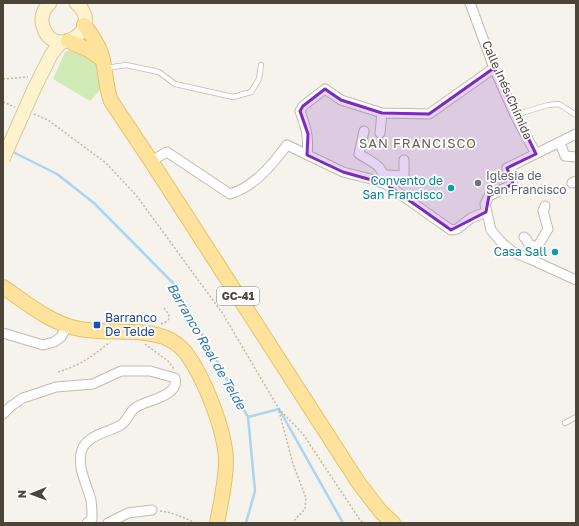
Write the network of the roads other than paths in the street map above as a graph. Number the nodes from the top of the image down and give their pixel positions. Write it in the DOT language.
graph roads {
  1 [pos="50,3"];
  2 [pos="470,3"];
  3 [pos="82,11"];
  4 [pos="46,34"];
  5 [pos="65,42"];
  6 [pos="104,64"];
  7 [pos="261,65"];
  8 [pos="494,68"];
  9 [pos="42,70"];
  10 [pos="382,113"];
  11 [pos="516,115"];
  12 [pos="576,115"];
  13 [pos="364,131"];
  14 [pos="380,133"];
  15 [pos="576,134"];
  16 [pos="560,143"];
  17 [pos="307,154"];
  18 [pos="536,154"];
  19 [pos="576,156"];
  20 [pos="3,159"];
  21 [pos="404,160"];
  22 [pos="151,161"];
  23 [pos="386,184"];
  24 [pos="545,206"];
  25 [pos="486,212"];
  26 [pos="524,237"];
  27 [pos="536,248"];
  28 [pos="530,259"];
  29 [pos="576,280"];
  30 [pos="3,287"];
  31 [pos="67,326"];
  32 [pos="3,333"];
  33 [pos="3,414"];
  34 [pos="576,417"];
  35 [pos="565,423"];
  36 [pos="152,510"];
  37 [pos="89,521"];
  38 [pos="104,523"];
  39 [pos="108,523"];
  40 [pos="217,523"];
  41 [pos="393,523"];
  1 -- 4 [label="main road"];
  2 -- 8 [label="street, Calle Inés Chimida"];
  3 -- 5 [label="main road"];
  3 -- 6 [label="main road, GC-41"];
  4 -- 5 [label="main road"];
  4 -- 9 [label="main road"];
  5 -- 6 [label="main road"];
  5 -- 9 [label="main road"];
  6 -- 7 [label="lane"];
  6 -- 22 [label="main road, GC-41"];
  8 -- 10 [label="street"];
  8 -- 11 [label="street, Calle Inés Chimida"];
  9 -- 20 [label="main road, bridge"];
  10 -- 14 [label="street"];
  10 -- 17 [label="street"];
  11 -- 12 [label="lane"];
  11 -- 18 [label="street, Calle Inés Chimida"];
  13 -- 23 [label="street"];
  15 -- 16 [label="street"];
  16 -- 18 [label="street"];
  16 -- 19 [label="street"];
  17 -- 22 [label="street"];
  17 -- 23 [label="street"];
  18 -- 25 [label="street"];
  21 -- 23 [label="street"];
  22 -- 41 [label="main road, GC-41"];
  23 -- 25 [label="street"];
  24 -- 27 [label="street"];
  25 -- 28 [label="street"];
  26 -- 27 [label="street"];
  27 -- 28 [label="street"];
  28 -- 29 [label="street"];
  30 -- 31 [label="main road"];
  31 -- 32 [label="street"];
  31 -- 40 [label="main road"];
  33 -- 37 [label="street"];
  34 -- 35 [label="lane"];
  36 -- 39 [label="street"];
  37 -- 38 [label="street"];
}
